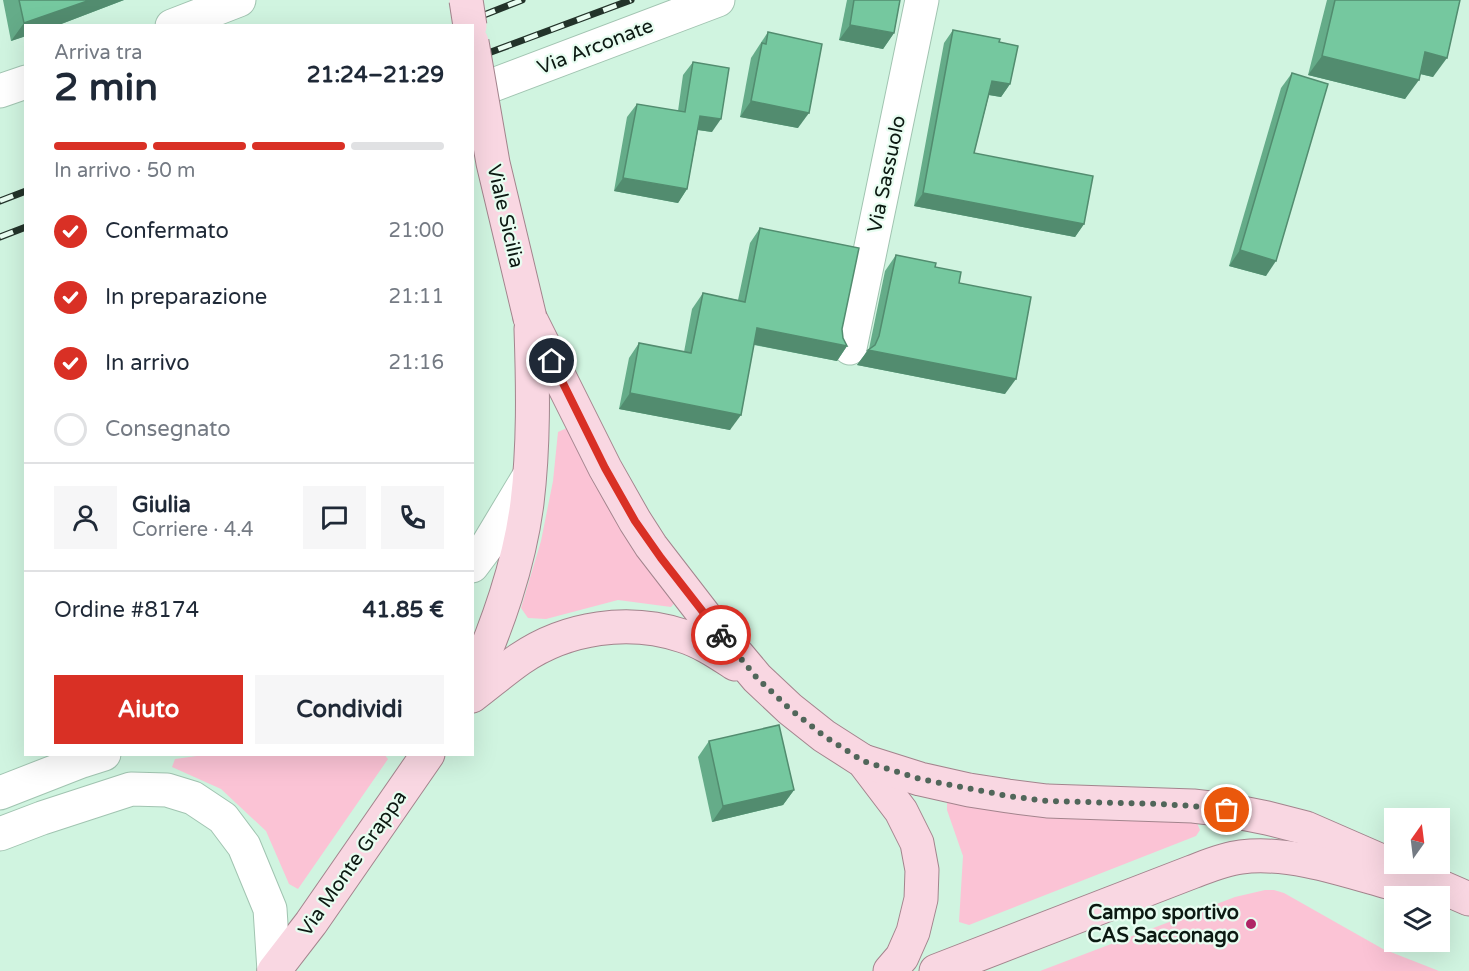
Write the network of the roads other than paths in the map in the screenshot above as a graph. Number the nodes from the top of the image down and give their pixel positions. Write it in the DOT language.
graph roads {
  1 [pos="239,0"];
  2 [pos="466,0"];
  3 [pos="718,0"];
  4 [pos="922,0"];
  5 [pos="177,24"];
  6 [pos="470,24"];
  7 [pos="474,54"];
  8 [pos="24,83"];
  9 [pos="0,92"];
  10 [pos="474,92"];
  11 [pos="531,318"];
  12 [pos="850,348"];
  13 [pos="529,476"];
  14 [pos="474,563"];
  15 [pos="757,678"];
  16 [pos="474,679"];
  17 [pos="474,694"];
  18 [pos="98,756"];
  19 [pos="427,756"];
  20 [pos="863,761"];
  21 [pos="0,793"];
  22 [pos="0,834"];
  23 [pos="1469,899"];
  24 [pos="1469,904"];
  25 [pos="274,971"];
  26 [pos="890,971"];
  27 [pos="936,971"];
  1 -- 5 [label="street"];
  2 -- 6 [label="main road, bridge"];
  3 -- 10 [label="street, Via Arconate"];
  4 -- 12 [label="street, Via Sassuolo"];
  7 -- 11 [label="main road, Viale Sicilia, bridge"];
  8 -- 9 [label="street"];
  11 -- 13 [label="main road"];
  11 -- 15 [label="main road"];
  13 -- 14 [label="street"];
  13 -- 16 [label="main road"];
  15 -- 17 [label="main road"];
  15 -- 20 [label="main road"];
  18 -- 21 [label="street"];
  19 -- 25 [label="main road, Via Monte Grappa"];
  20 -- 23 [label="main road"];
  20 -- 26 [label="main road"];
  22 -- 25 [label="street"];
  24 -- 27 [label="main road"];
}
